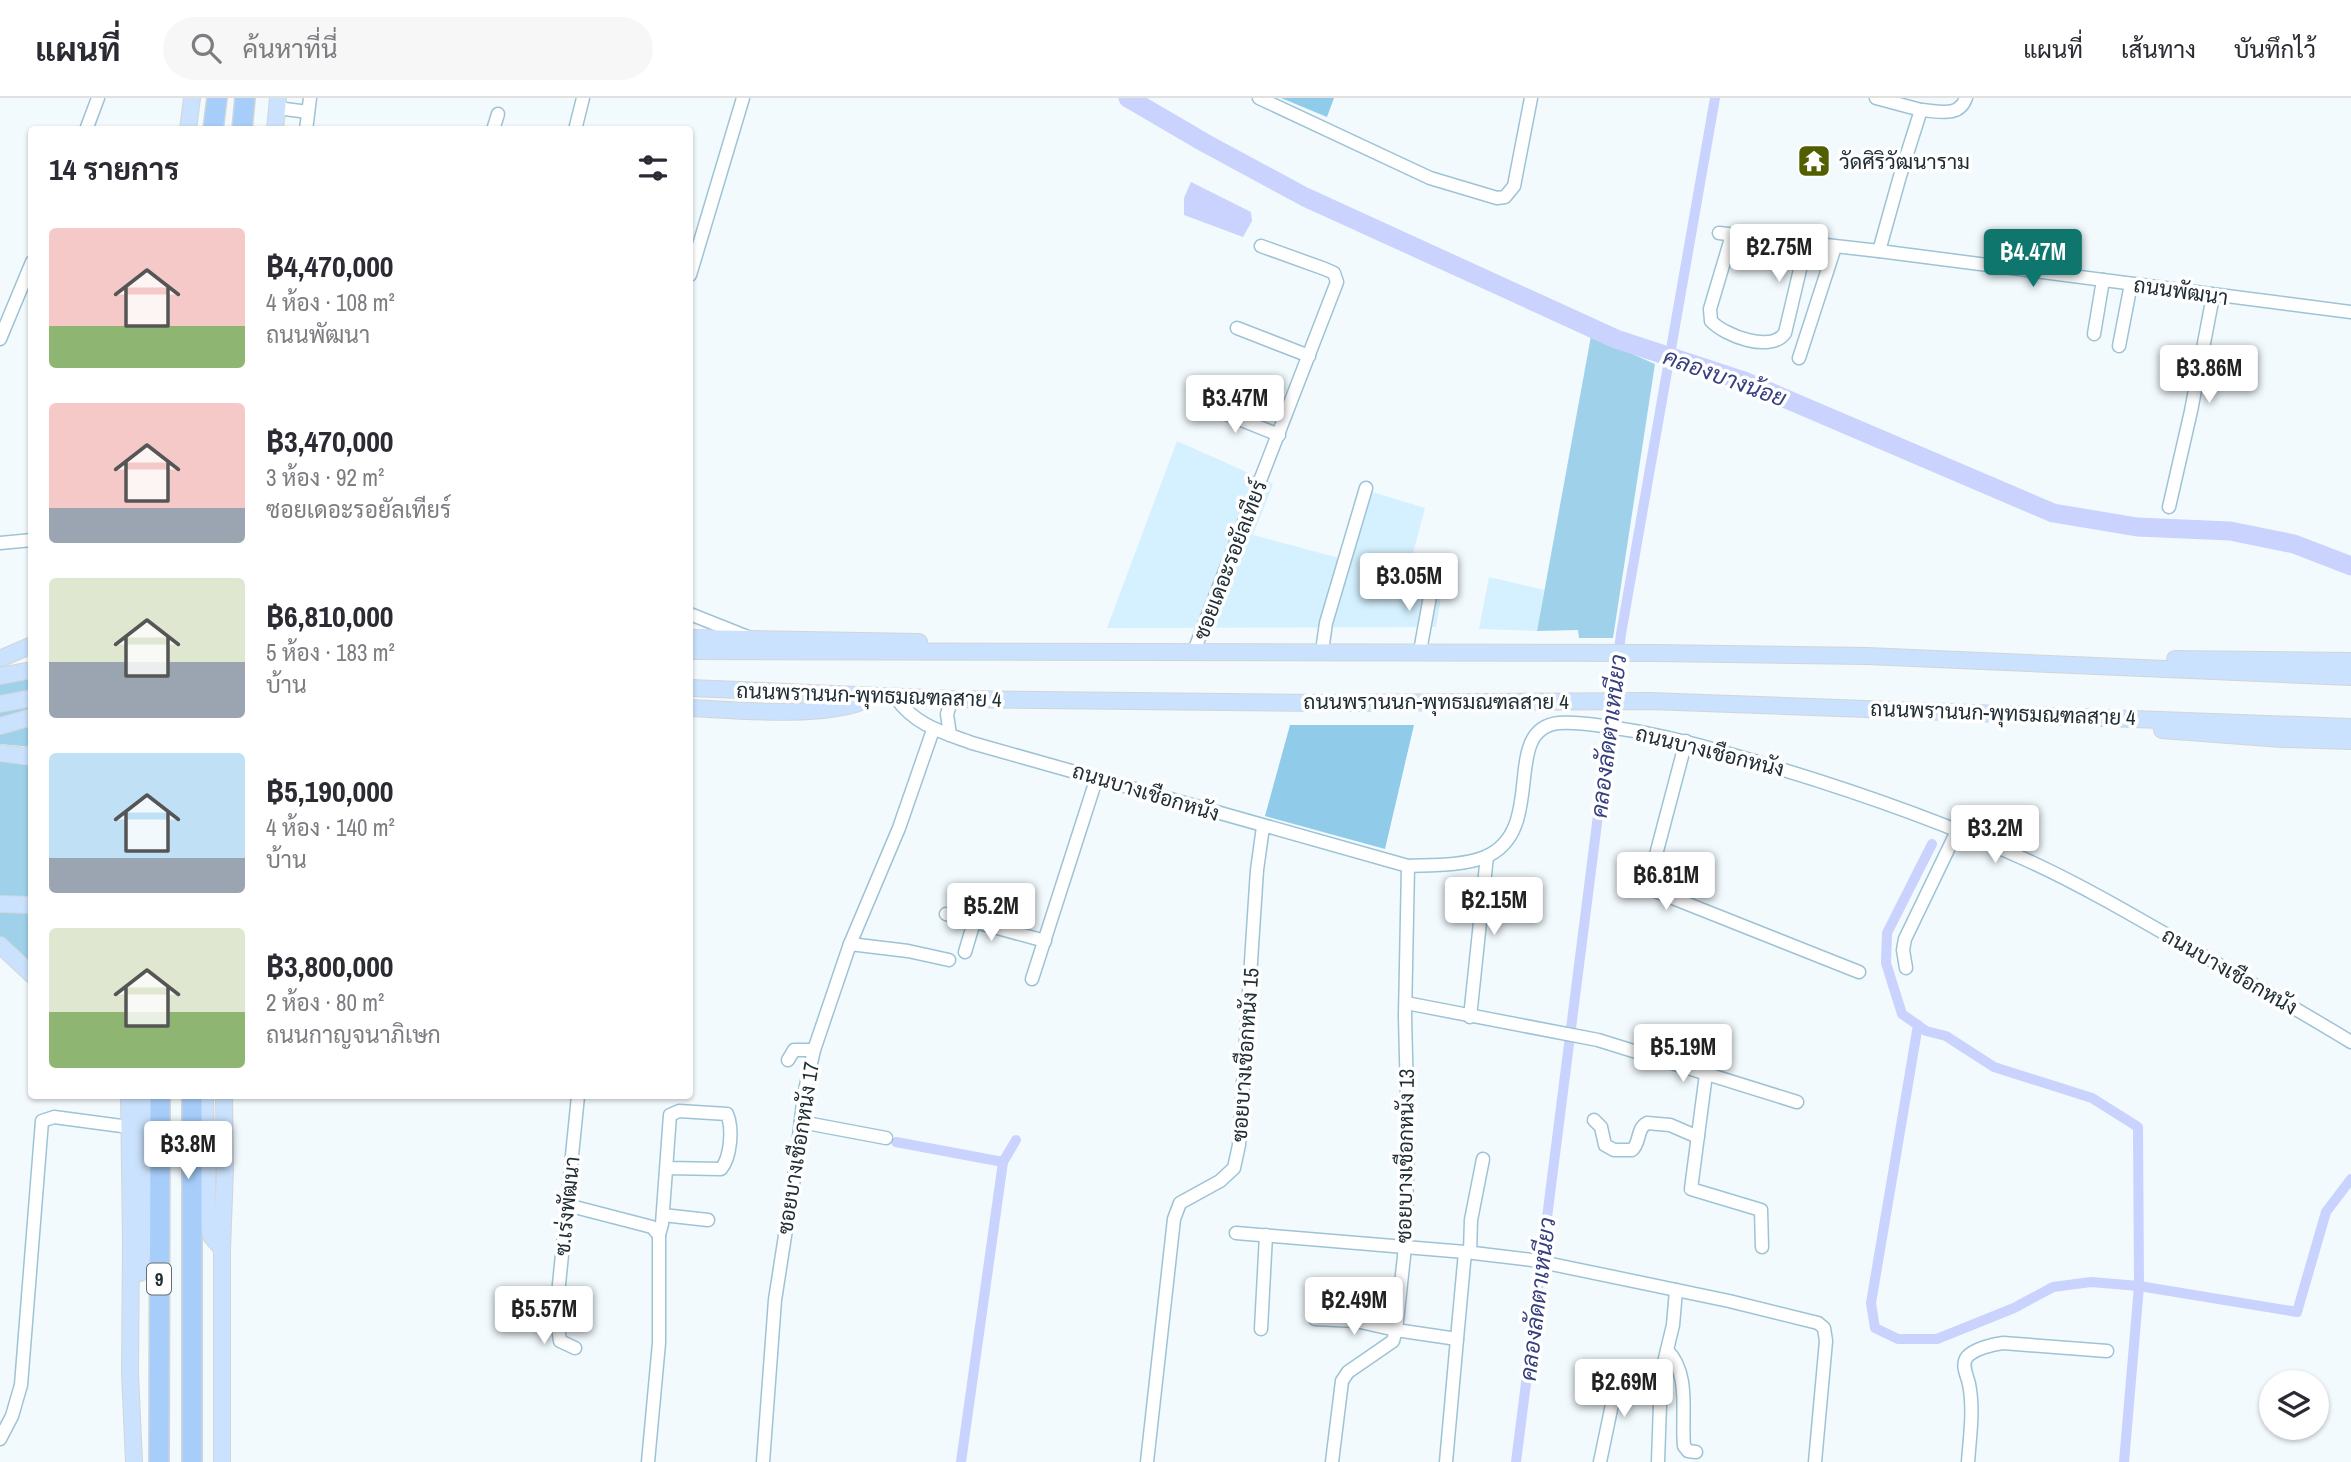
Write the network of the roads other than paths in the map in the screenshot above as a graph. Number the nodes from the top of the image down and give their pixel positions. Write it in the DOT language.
graph roads {
  1 [pos="97,98"];
  2 [pos="191,98"];
  3 [pos="217,98"];
  4 [pos="245,98"];
  5 [pos="310,98"];
  6 [pos="583,98"];
  7 [pos="743,98"];
  8 [pos="1259,98"];
  9 [pos="1531,98"];
  10 [pos="1876,98"];
  11 [pos="1966,98"];
  12 [pos="278,103"];
  13 [pos="1921,110"];
  14 [pos="309,112"];
  15 [pos="498,114"];
  16 [pos="87,126"];
  17 [pos="188,126"];
  18 [pos="214,126"];
  19 [pos="242,126"];
  20 [pos="275,126"];
  21 [pos="307,126"];
  22 [pos="495,126"];
  23 [pos="576,126"];
  24 [pos="1806,244"];
  25 [pos="1261,246"];
  26 [pos="1835,247"];
  27 [pos="1879,251"];
  28 [pos="693,265"];
  29 [pos="28,272"];
  30 [pos="2103,281"];
  31 [pos="2131,284"];
  32 [pos="2213,296"];
  33 [pos="2351,312"];
  34 [pos="1237,328"];
  35 [pos="2094,334"];
  36 [pos="0,339"];
  37 [pos="2119,346"];
  38 [pos="1310,356"];
  39 [pos="1799,358"];
  40 [pos="1204,405"];
  41 [pos="1279,435"];
  42 [pos="1366,488"];
  43 [pos="2169,508"];
  44 [pos="28,540"];
  45 [pos="0,543"];
  46 [pos="1433,580"];
  47 [pos="693,615"];
  48 [pos="693,638"];
  49 [pos="750,638"];
  50 [pos="28,647"];
  51 [pos="693,651"];
  52 [pos="1194,651"];
  53 [pos="1322,651"];
  54 [pos="1420,651"];
  55 [pos="1019,653"];
  56 [pos="28,655"];
  57 [pos="1,658"];
  58 [pos="2351,661"];
  59 [pos="2116,667"];
  60 [pos="28,671"];
  61 [pos="0,676"];
  62 [pos="2351,677"];
  63 [pos="693,688"];
  64 [pos="873,697"];
  65 [pos="896,698"];
  66 [pos="28,699"];
  67 [pos="952,699"];
  68 [pos="0,704"];
  69 [pos="28,708"];
  70 [pos="693,708"];
  71 [pos="0,714"];
  72 [pos="2059,715"];
  73 [pos="28,718"];
  74 [pos="0,726"];
  75 [pos="2351,727"];
  76 [pos="933,730"];
  77 [pos="950,735"];
  78 [pos="1686,741"];
  79 [pos="2351,741"];
  80 [pos="0,753"];
  81 [pos="28,756"];
  82 [pos="1097,777"];
  83 [pos="1263,827"];
  84 [pos="1957,831"];
  85 [pos="1487,856"];
  86 [pos="1408,866"];
  87 [pos="0,904"];
  88 [pos="28,905"];
  89 [pos="946,914"];
  90 [pos="974,922"];
  91 [pos="1045,941"];
  92 [pos="850,944"];
  93 [pos="0,945"];
  94 [pos="965,952"];
  95 [pos="949,960"];
  96 [pos="1906,968"];
  97 [pos="28,971"];
  98 [pos="1859,972"];
  99 [pos="1032,979"];
  100 [pos="1406,1003"];
  101 [pos="1471,1017"];
  102 [pos="2351,1042"];
  103 [pos="814,1049"];
  104 [pos="788,1060"];
  105 [pos="1706,1074"];
  106 [pos="121,1099"];
  107 [pos="129,1099"];
  108 [pos="144,1099"];
  109 [pos="160,1099"];
  110 [pos="192,1099"];
  111 [pos="205,1099"];
  112 [pos="224,1099"];
  113 [pos="578,1099"];
  114 [pos="1797,1102"];
  115 [pos="1594,1120"];
  116 [pos="129,1121"];
  117 [pos="801,1122"];
  118 [pos="1698,1137"];
  119 [pos="886,1138"];
  120 [pos="1483,1158"];
  121 [pos="667,1168"];
  122 [pos="567,1205"];
  123 [pos="663,1215"];
  124 [pos="708,1220"];
  125 [pos="1236,1233"];
  126 [pos="659,1235"];
  127 [pos="1266,1235"];
  128 [pos="1405,1247"];
  129 [pos="1762,1247"];
  130 [pos="222,1249"];
  131 [pos="1467,1252"];
  132 [pos="1676,1290"];
  133 [pos="1315,1319"];
  134 [pos="131,1327"];
  135 [pos="1261,1329"];
  136 [pos="1396,1330"];
  137 [pos="1457,1339"];
  138 [pos="575,1348"];
  139 [pos="1667,1350"];
  140 [pos="2107,1351"];
  141 [pos="1660,1387"];
  142 [pos="0,1439"];
  143 [pos="1696,1452"];
  144 [pos="134,1462"];
  145 [pos="159,1462"];
  146 [pos="192,1462"];
  147 [pos="222,1462"];
  148 [pos="648,1462"];
  149 [pos="763,1462"];
  150 [pos="1147,1462"];
  151 [pos="1332,1462"];
  152 [pos="1446,1462"];
  153 [pos="1600,1462"];
  154 [pos="1658,1462"];
  155 [pos="1815,1462"];
  156 [pos="1968,1462"];
  1 -- 16 [label="street"];
  2 -- 17 [label="main road"];
  3 -- 18 [label="highway"];
  4 -- 19 [label="highway"];
  5 -- 14 [label="street"];
  6 -- 23 [label="street"];
  7 -- 28 [label="street"];
  8 -- 9 [label="street"];
  10 -- 13 [label="street"];
  11 -- 13 [label="street"];
  12 -- 14 [label="street"];
  12 -- 20 [label="main road"];
  13 -- 27 [label="street"];
  14 -- 21 [label="street"];
  15 -- 22 [label="street"];
  24 -- 24 [label="street, ถนนพัฒนา"];
  24 -- 26 [label="street, ถนนพัฒนา"];
  25 -- 38 [label="street, ซอยเดอะรอยัลเทียร์"];
  26 -- 27 [label="street, ถนนพัฒนา"];
  26 -- 39 [label="street"];
  27 -- 30 [label="street, ถนนพัฒนา"];
  29 -- 36 [label="street"];
  30 -- 31 [label="street, ถนนพัฒนา"];
  30 -- 35 [label="street"];
  31 -- 32 [label="street, ถนนพัฒนา"];
  31 -- 37 [label="street"];
  32 -- 33 [label="street, ถนนพัฒนา"];
  32 -- 43 [label="street"];
  34 -- 38 [label="street"];
  38 -- 41 [label="street, ซอยเดอะรอยัลเทียร์"];
  40 -- 41 [label="street"];
  41 -- 52 [label="street, ซอยเดอะรอยัลเทียร์"];
  42 -- 53 [label="street"];
  44 -- 45 [label="street"];
  46 -- 54 [label="street"];
  47 -- 49 [label="street"];
  48 -- 49 [label="main road"];
  49 -- 55 [label="main road"];
  50 -- 57 [label="main road"];
  51 -- 55 [label="main road, ถนนพรานนก-พุทธมณฑลสาย 4"];
  52 -- 53 [label="main road, ถนนพรานนก-พุทธมณฑลสาย 4"];
  52 -- 55 [label="main road, ถนนพรานนก-พุทธมณฑลสาย 4"];
  53 -- 54 [label="main road, ถนนพรานนก-พุทธมณฑลสาย 4"];
  54 -- 59 [label="main road, ถนนพรานนก-พุทธมณฑลสาย 4"];
  56 -- 57 [label="main road"];
  58 -- 59 [label="main road"];
  59 -- 62 [label="main road, ถนนพรานนก-พุทธมณฑลสาย 4"];
  60 -- 61 [label="main road"];
  63 -- 64 [label="main road, ถนนพรานนก-พุทธมณฑลสาย 4"];
  64 -- 65 [label="main road, ถนนพรานนก-พุทธมณฑลสาย 4"];
  64 -- 70 [label="main road"];
  65 -- 67 [label="main road, ถนนพรานนก-พุทธมณฑลสาย 4"];
  65 -- 76 [label="street, ถนนบางเชือกหนัง"];
  66 -- 68 [label="main road"];
  67 -- 72 [label="main road, ถนนพรานนก-พุทธมณฑลสาย 4"];
  67 -- 77 [label="street"];
  69 -- 71 [label="main road"];
  72 -- 75 [label="main road, ถนนพรานนก-พุทธมณฑลสาย 4"];
  72 -- 79 [label="main road"];
  73 -- 74 [label="main road"];
  76 -- 77 [label="street, ถนนบางเชือกหนัง"];
  76 -- 92 [label="street, ซอยบางเชือกหนัง 17"];
  77 -- 82 [label="street, ถนนบางเชือกหนัง"];
  78 -- 84 [label="street, ถนนบางเชือกหนัง"];
  78 -- 85 [label="street, ถนนบางเชือกหนัง"];
  78 -- 98 [label="street"];
  80 -- 81 [label="main road"];
  82 -- 83 [label="street, ถนนบางเชือกหนัง"];
  82 -- 91 [label="street"];
  83 -- 86 [label="street, ถนนบางเชือกหนัง"];
  83 -- 150 [label="street, ซอยบางเชือกหนัง 15"];
  84 -- 96 [label="street"];
  84 -- 102 [label="street, ถนนบางเชือกหนัง"];
  85 -- 86 [label="street, ถนนบางเชือกหนัง"];
  85 -- 101 [label="street"];
  86 -- 100 [label="street, ซอยบางเชือกหนัง 13"];
  87 -- 88 [label="main road"];
  89 -- 90 [label="street"];
  90 -- 91 [label="street"];
  90 -- 94 [label="street"];
  91 -- 99 [label="street"];
  92 -- 95 [label="street"];
  92 -- 103 [label="street, ซอยบางเชือกหนัง 17"];
  93 -- 97 [label="main road"];
  100 -- 101 [label="street"];
  100 -- 128 [label="street, ซอยบางเชือกหนัง 13"];
  101 -- 105 [label="street"];
  103 -- 104 [label="street"];
  103 -- 117 [label="street, ซอยบางเชือกหนัง 17"];
  105 -- 114 [label="street"];
  105 -- 118 [label="street"];
  106 -- 116 [label="main road"];
  107 -- 116 [label="main road"];
  108 -- 134 [label="main road"];
  109 -- 145 [label="highway, 9"];
  110 -- 146 [label="highway, 9"];
  111 -- 130 [label="main road"];
  112 -- 130 [label="main road"];
  113 -- 122 [label="street, ซ.เร่งพัฒนา"];
  115 -- 118 [label="street"];
  116 -- 134 [label="main road"];
  116 -- 142 [label="street"];
  117 -- 119 [label="street"];
  117 -- 149 [label="street, ซอยบางเชือกหนัง 17"];
  118 -- 129 [label="street"];
  120 -- 131 [label="street"];
  121 -- 121 [label="street"];
  121 -- 123 [label="street"];
  122 -- 126 [label="street"];
  122 -- 138 [label="street, ซ.เร่งพัฒนา"];
  123 -- 124 [label="street"];
  123 -- 126 [label="street"];
  125 -- 127 [label="street"];
  126 -- 148 [label="street"];
  127 -- 128 [label="street"];
  127 -- 135 [label="street"];
  128 -- 131 [label="street"];
  128 -- 136 [label="street, ซอยบางเชือกหนัง 13"];
  130 -- 147 [label="main road"];
  131 -- 132 [label="street"];
  131 -- 137 [label="street"];
  132 -- 139 [label="street"];
  132 -- 155 [label="street"];
  133 -- 136 [label="street"];
  134 -- 144 [label="main road"];
  136 -- 137 [label="street"];
  136 -- 151 [label="street"];
  137 -- 152 [label="street"];
  139 -- 141 [label="street"];
  139 -- 143 [label="street"];
  140 -- 156 [label="street"];
  141 -- 153 [label="street"];
  141 -- 154 [label="street"];
}
